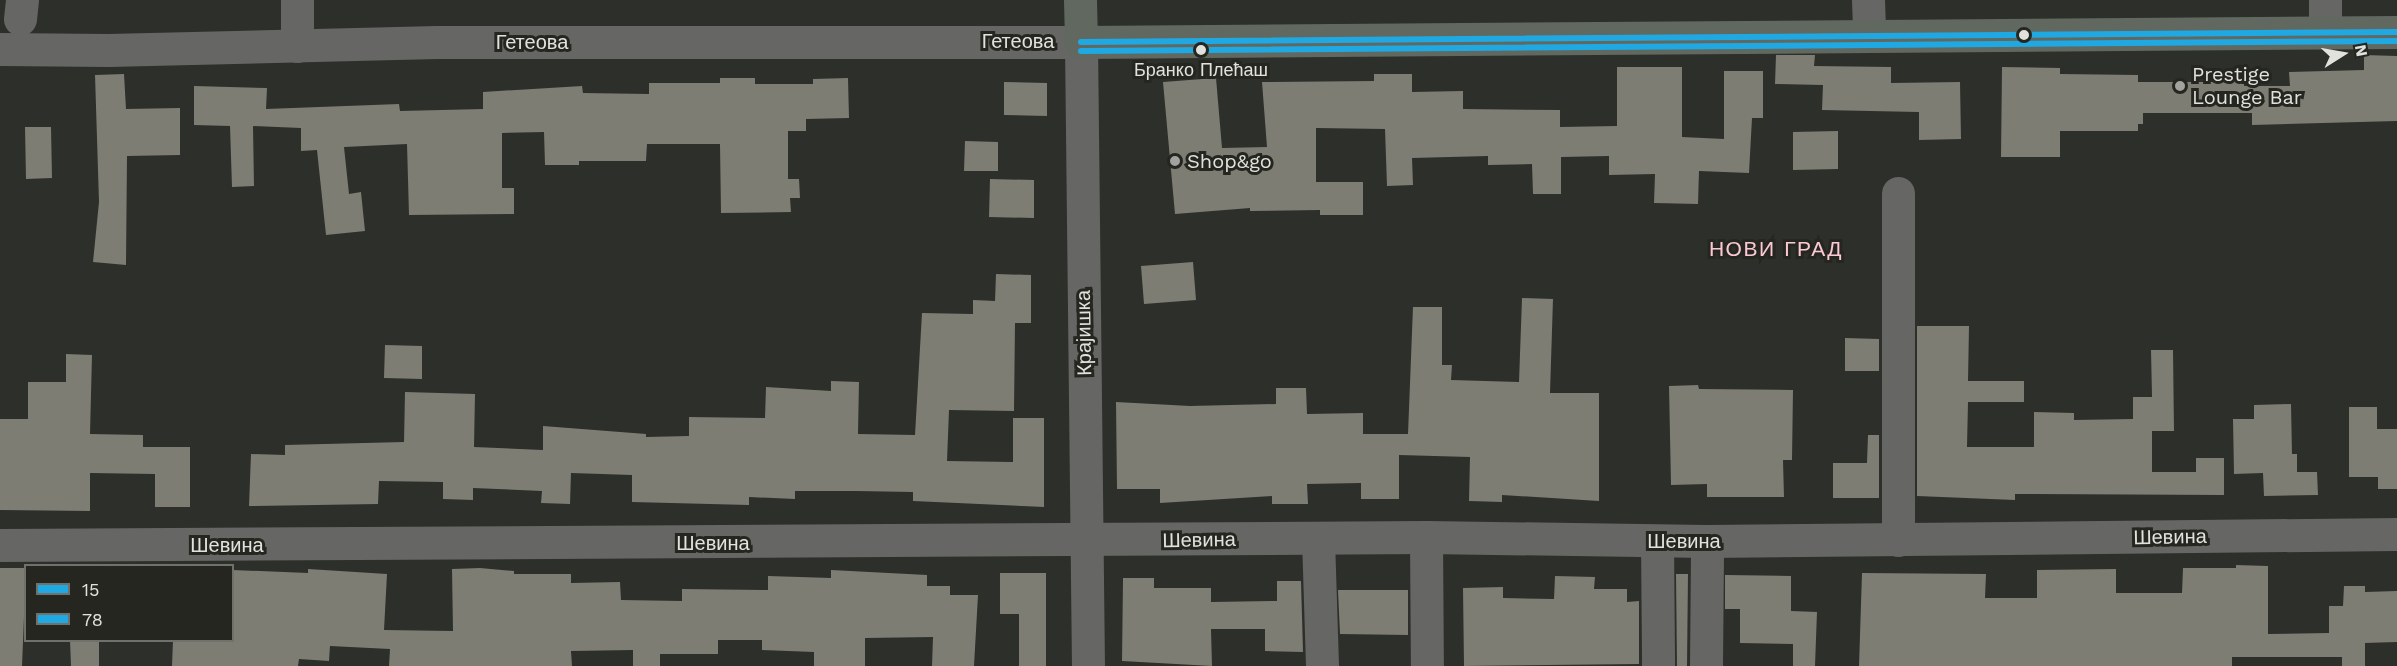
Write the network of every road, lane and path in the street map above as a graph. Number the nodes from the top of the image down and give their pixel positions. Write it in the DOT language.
graph roads {
  1 [pos="297,0"];
  2 [pos="1080,0"];
  3 [pos="1868,0"];
  4 [pos="2325,16"];
  5 [pos="2397,32"];
  6 [pos="1869,35"];
  7 [pos="1081,42"];
  8 [pos="297,46"];
  9 [pos="0,49"];
  10 [pos="1898,193"];
  11 [pos="2397,534"];
  12 [pos="1426,537"];
  13 [pos="1318,538"];
  14 [pos="1898,540"];
  15 [pos="1658,541"];
  16 [pos="1707,541"];
  17 [pos="1087,542"];
  18 [pos="0,545"];
  19 [pos="1088,666"];
  20 [pos="1322,666"];
  21 [pos="1427,666"];
  22 [pos="1658,666"];
  23 [pos="1706,666"];
  1 -- 8 [label="street"];
  2 -- 7 [label="main road, Крајишка"];
  3 -- 6 [label="street"];
  4 -- 5 [label="main road, Гетеова"];
  4 -- 6 [label="main road, Гетеова"];
  6 -- 7 [label="main road, Гетеова"];
  7 -- 8 [label="street, Гетеова"];
  7 -- 17 [label="street, Крајишка"];
  8 -- 9 [label="street, Гетеова"];
  10 -- 14 [label="street"];
  11 -- 14 [label="street, Шевина"];
  12 -- 13 [label="street, Шевина"];
  12 -- 15 [label="street, Шевина"];
  12 -- 21 [label="street"];
  13 -- 17 [label="street, Шевина"];
  13 -- 20 [label="street"];
  14 -- 16 [label="street, Шевина"];
  15 -- 16 [label="street, Шевина"];
  15 -- 22 [label="street"];
  16 -- 23 [label="street"];
  17 -- 18 [label="street, Шевина"];
  17 -- 19 [label="street, Крајишка"];
}
